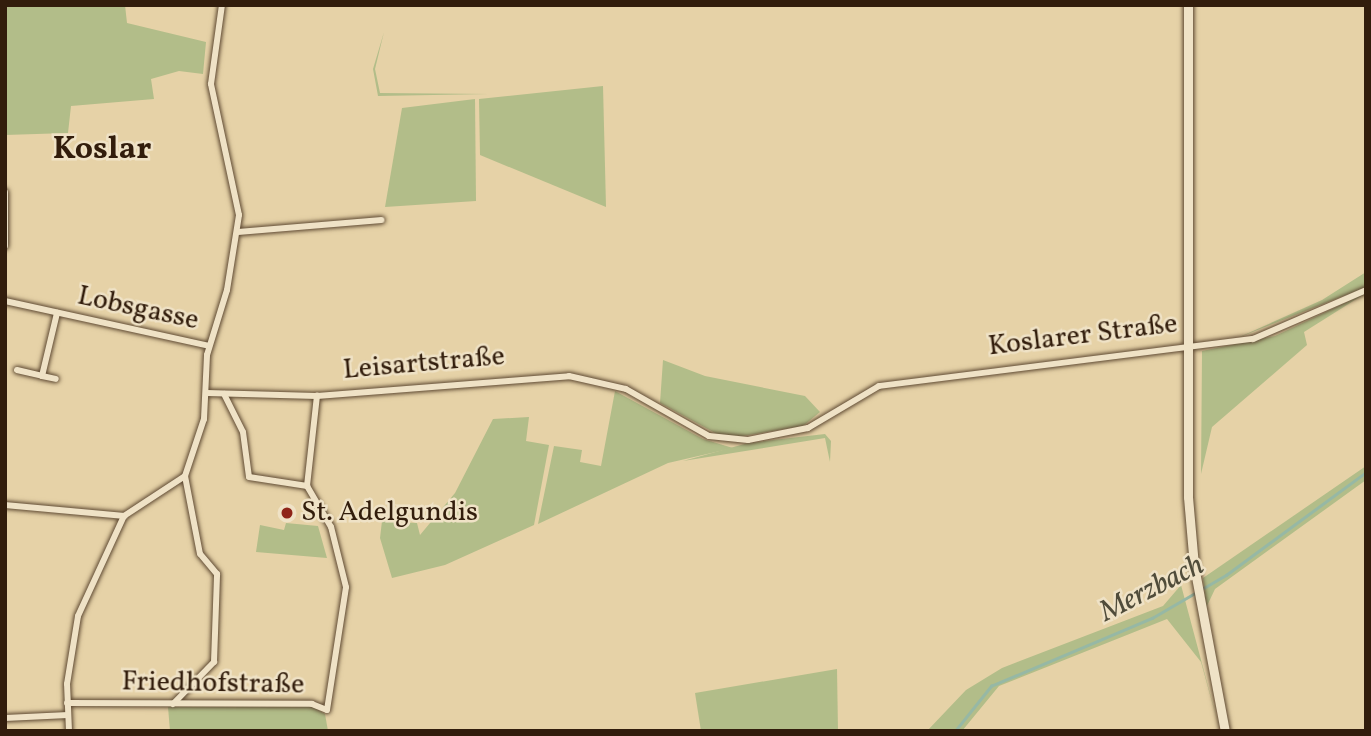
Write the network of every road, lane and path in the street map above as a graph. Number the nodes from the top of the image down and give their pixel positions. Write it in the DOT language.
graph roads {
  1 [pos="222,5"];
  2 [pos="1188,5"];
  3 [pos="5,191"];
  4 [pos="382,220"];
  5 [pos="238,232"];
  6 [pos="5,246"];
  7 [pos="1366,290"];
  8 [pos="5,301"];
  9 [pos="57,313"];
  10 [pos="1187,343"];
  11 [pos="209,346"];
  12 [pos="17,370"];
  13 [pos="42,376"];
  14 [pos="56,379"];
  15 [pos="208,393"];
  16 [pos="224,394"];
  17 [pos="317,396"];
  18 [pos="808,428"];
  19 [pos="185,476"];
  20 [pos="307,486"];
  21 [pos="5,505"];
  22 [pos="124,516"];
  23 [pos="67,703"];
  24 [pos="173,704"];
  25 [pos="68,715"];
  26 [pos="5,718"];
  27 [pos="69,731"];
  28 [pos="1224,731"];
  1 -- 5 [label="street"];
  2 -- 10 [label="main road"];
  3 -- 6 [label="street"];
  4 -- 5 [label="street"];
  5 -- 11 [label="street"];
  7 -- 10 [label="street, Koslarer Straße"];
  8 -- 9 [label="street, Lobsgasse"];
  9 -- 11 [label="street, Lobsgasse"];
  9 -- 13 [label="street, Lobsgasse"];
  10 -- 18 [label="street, Koslarer Straße"];
  10 -- 28 [label="main road"];
  11 -- 15 [label="street"];
  12 -- 13 [label="street"];
  13 -- 14 [label="street"];
  15 -- 16 [label="street, Leisartstraße"];
  15 -- 19 [label="street"];
  16 -- 17 [label="street, Leisartstraße"];
  16 -- 20 [label="street"];
  17 -- 18 [label="street, Leisartstraße"];
  17 -- 20 [label="street"];
  19 -- 22 [label="street"];
  19 -- 24 [label="street"];
  20 -- 24 [label="street, Friedhofstraße"];
  21 -- 22 [label="street"];
  22 -- 23 [label="street"];
  23 -- 24 [label="street, Friedhofstraße"];
  23 -- 25 [label="street"];
  25 -- 26 [label="street"];
  25 -- 27 [label="street"];
}
